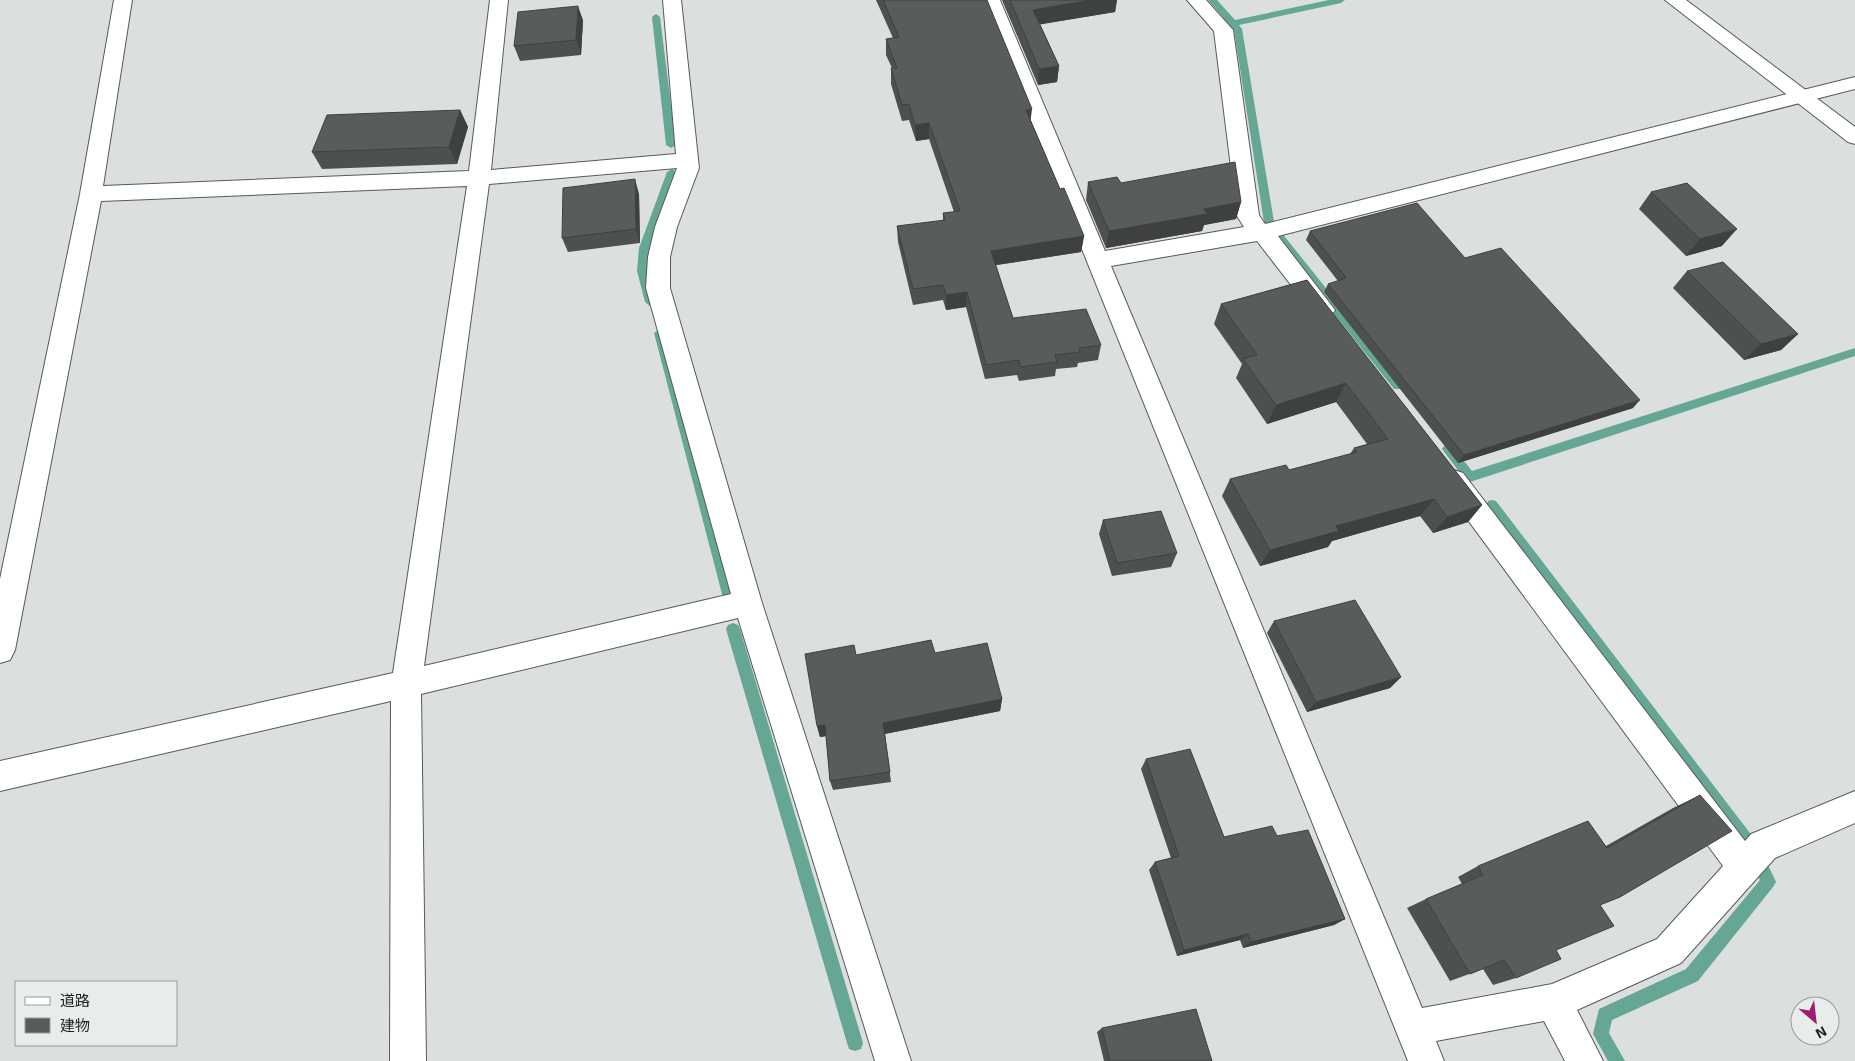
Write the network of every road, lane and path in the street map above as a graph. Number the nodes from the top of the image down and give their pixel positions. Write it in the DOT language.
graph roads {
  1 [pos="123,0"];
  2 [pos="499,0"];
  3 [pos="672,0"];
  4 [pos="991,0"];
  5 [pos="1196,0"];
  6 [pos="1674,0"];
  7 [pos="1855,83"];
  8 [pos="1803,98"];
  9 [pos="1855,137"];
  10 [pos="687,160"];
  11 [pos="479,178"];
  12 [pos="91,194"];
  13 [pos="1261,233"];
  14 [pos="1096,260"];
  15 [pos="1336,327"];
  16 [pos="1438,460"];
  17 [pos="748,603"];
  18 [pos="0,650"];
  19 [pos="406,684"];
  20 [pos="0,776"];
  21 [pos="1855,807"];
  22 [pos="1745,868"];
  23 [pos="1553,1002"];
  24 [pos="1412,1028"];
  25 [pos="408,1061"];
  26 [pos="893,1061"];
  27 [pos="1426,1061"];
  28 [pos="1585,1061"];
  1 -- 12 [label="street"];
  2 -- 11 [label="street"];
  3 -- 10 [label="street"];
  4 -- 14 [label="street"];
  5 -- 13 [label="street"];
  6 -- 8 [label="street"];
  7 -- 8 [label="street"];
  8 -- 9 [label="street"];
  8 -- 13 [label="street"];
  10 -- 11 [label="street"];
  10 -- 17 [label="street"];
  11 -- 12 [label="street"];
  11 -- 19 [label="street"];
  12 -- 18 [label="street"];
  13 -- 14 [label="street"];
  13 -- 15 [label="street"];
  14 -- 24 [label="street"];
  16 -- 22 [label="street"];
  17 -- 19 [label="street"];
  17 -- 26 [label="street"];
  19 -- 20 [label="street"];
  19 -- 25 [label="street"];
  21 -- 22 [label="street"];
  22 -- 23 [label="street"];
  23 -- 24 [label="street"];
  23 -- 28 [label="street"];
  24 -- 27 [label="street"];
}
